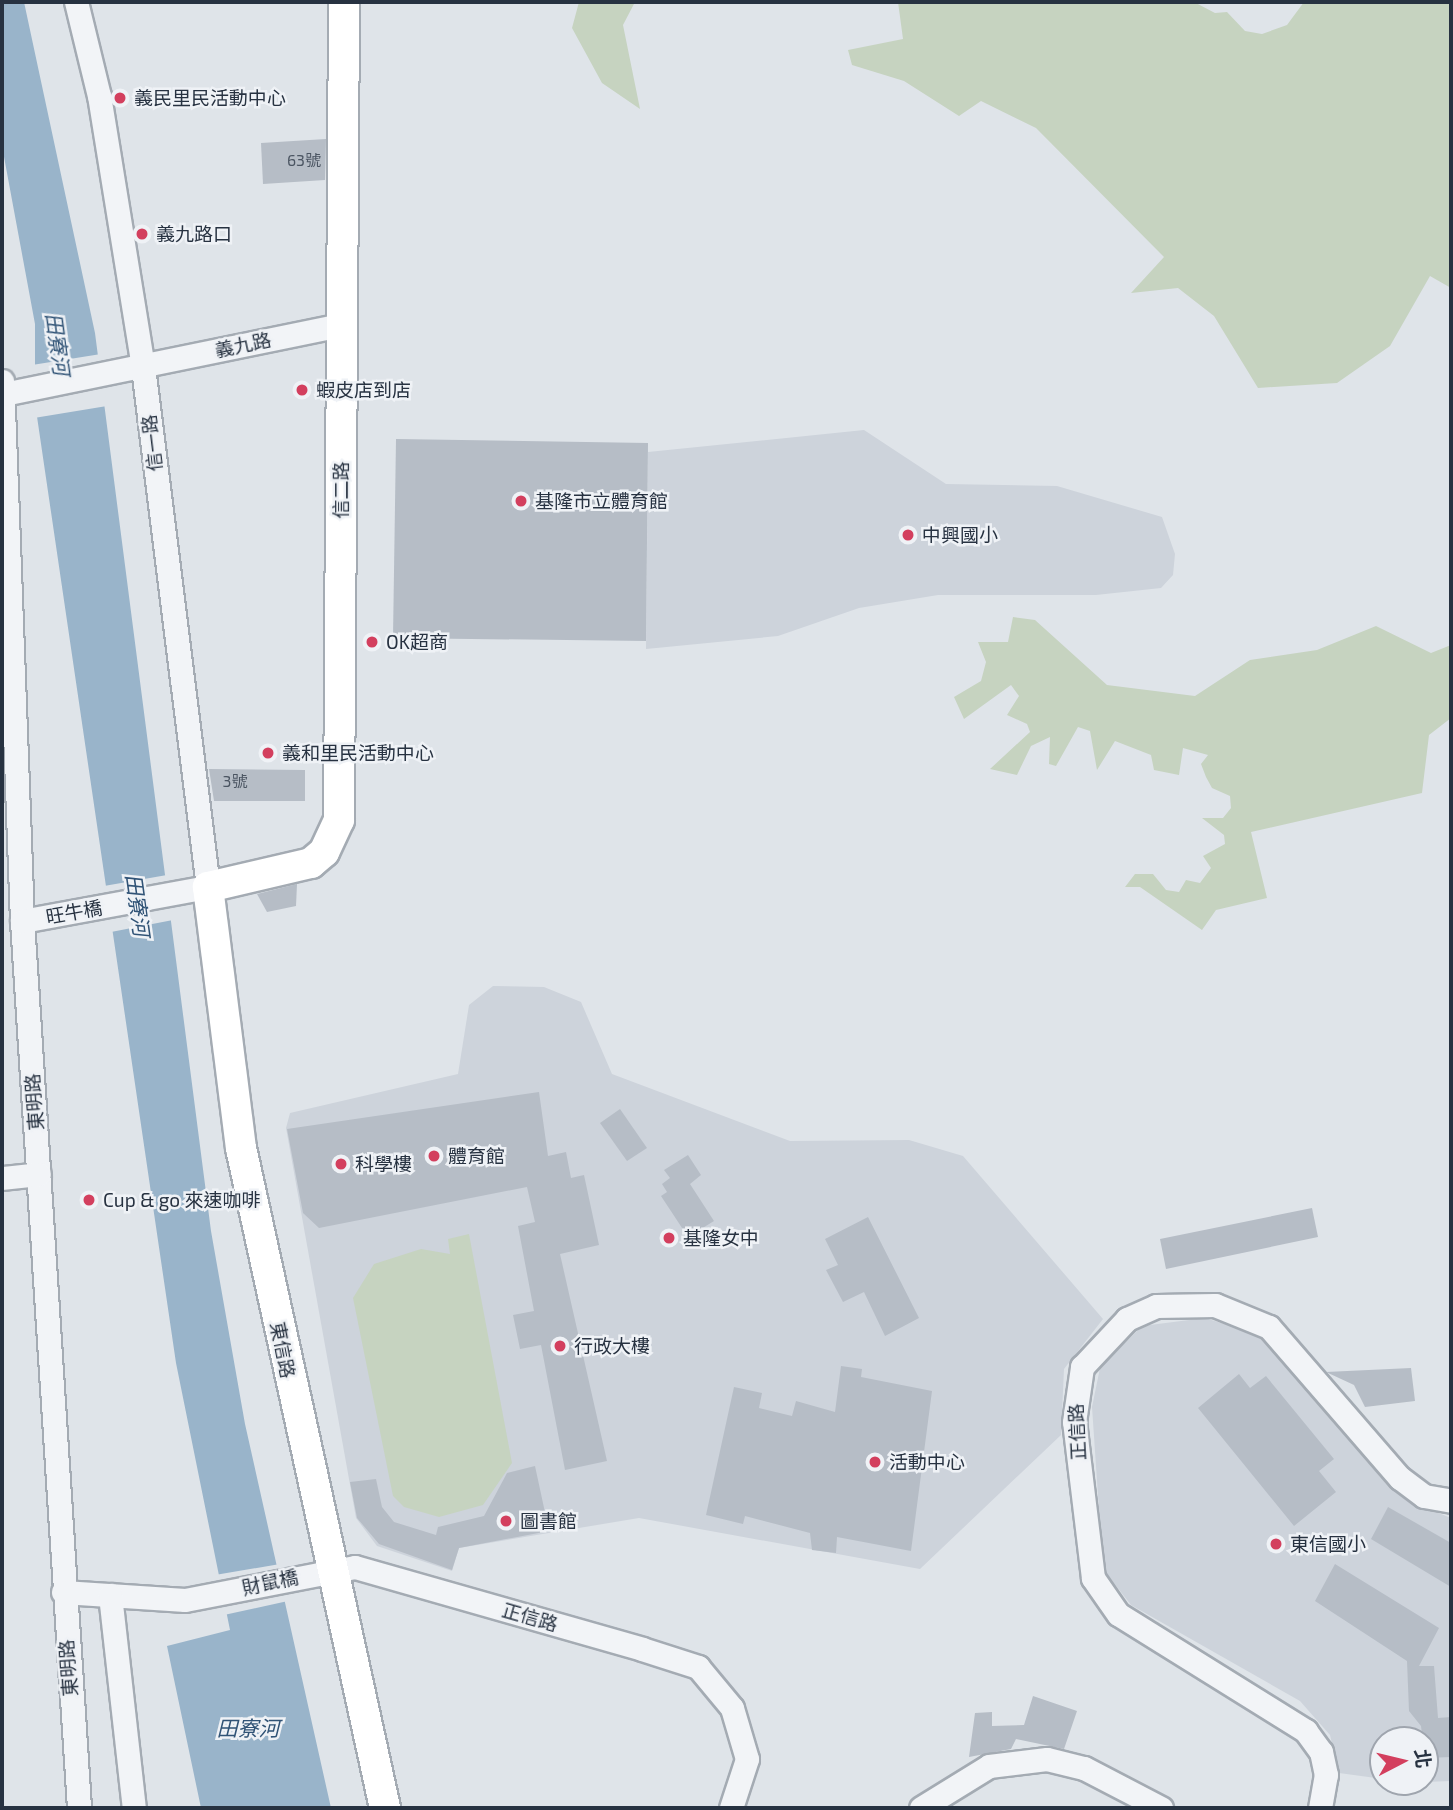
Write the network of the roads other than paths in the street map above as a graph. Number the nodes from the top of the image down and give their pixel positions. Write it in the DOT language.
graph roads {
  1 [pos="76,2"];
  2 [pos="344,2"];
  3 [pos="344,324"];
  4 [pos="143,367"];
  5 [pos="3,387"];
  6 [pos="208,887"];
  7 [pos="22,920"];
  8 [pos="39,1174"];
  9 [pos="2,1178"];
  10 [pos="1451,1501"];
  11 [pos="328,1569"];
  12 [pos="63,1592"];
  13 [pos="110,1595"];
  14 [pos="79,1808"];
  15 [pos="134,1808"];
  16 [pos="386,1808"];
  17 [pos="731,1808"];
  18 [pos="921,1808"];
  19 [pos="1160,1808"];
  20 [pos="1320,1808"];
  1 -- 4 [label="street, 信一路"];
  2 -- 3 [label="main road, 信二路"];
  3 -- 4 [label="street, 義九路"];
  3 -- 6 [label="main road, 信二路"];
  4 -- 5 [label="street, 義九路"];
  4 -- 6 [label="street, 信一路"];
  5 -- 7 [label="street, 東明路"];
  6 -- 7 [label="street, 旺牛橋"];
  6 -- 11 [label="main road, 東信路"];
  7 -- 8 [label="street, 東明路"];
  8 -- 9 [label="street"];
  8 -- 12 [label="street, 東明路"];
  10 -- 20 [label="street, 正信路"];
  11 -- 13 [label="street, 財鼠橋"];
  11 -- 16 [label="main road, 東信路"];
  11 -- 17 [label="street, 正信路"];
  12 -- 13 [label="street, 財鼠橋"];
  12 -- 14 [label="street, 東明路"];
  13 -- 15 [label="street"];
  18 -- 19 [label="street"];
}
